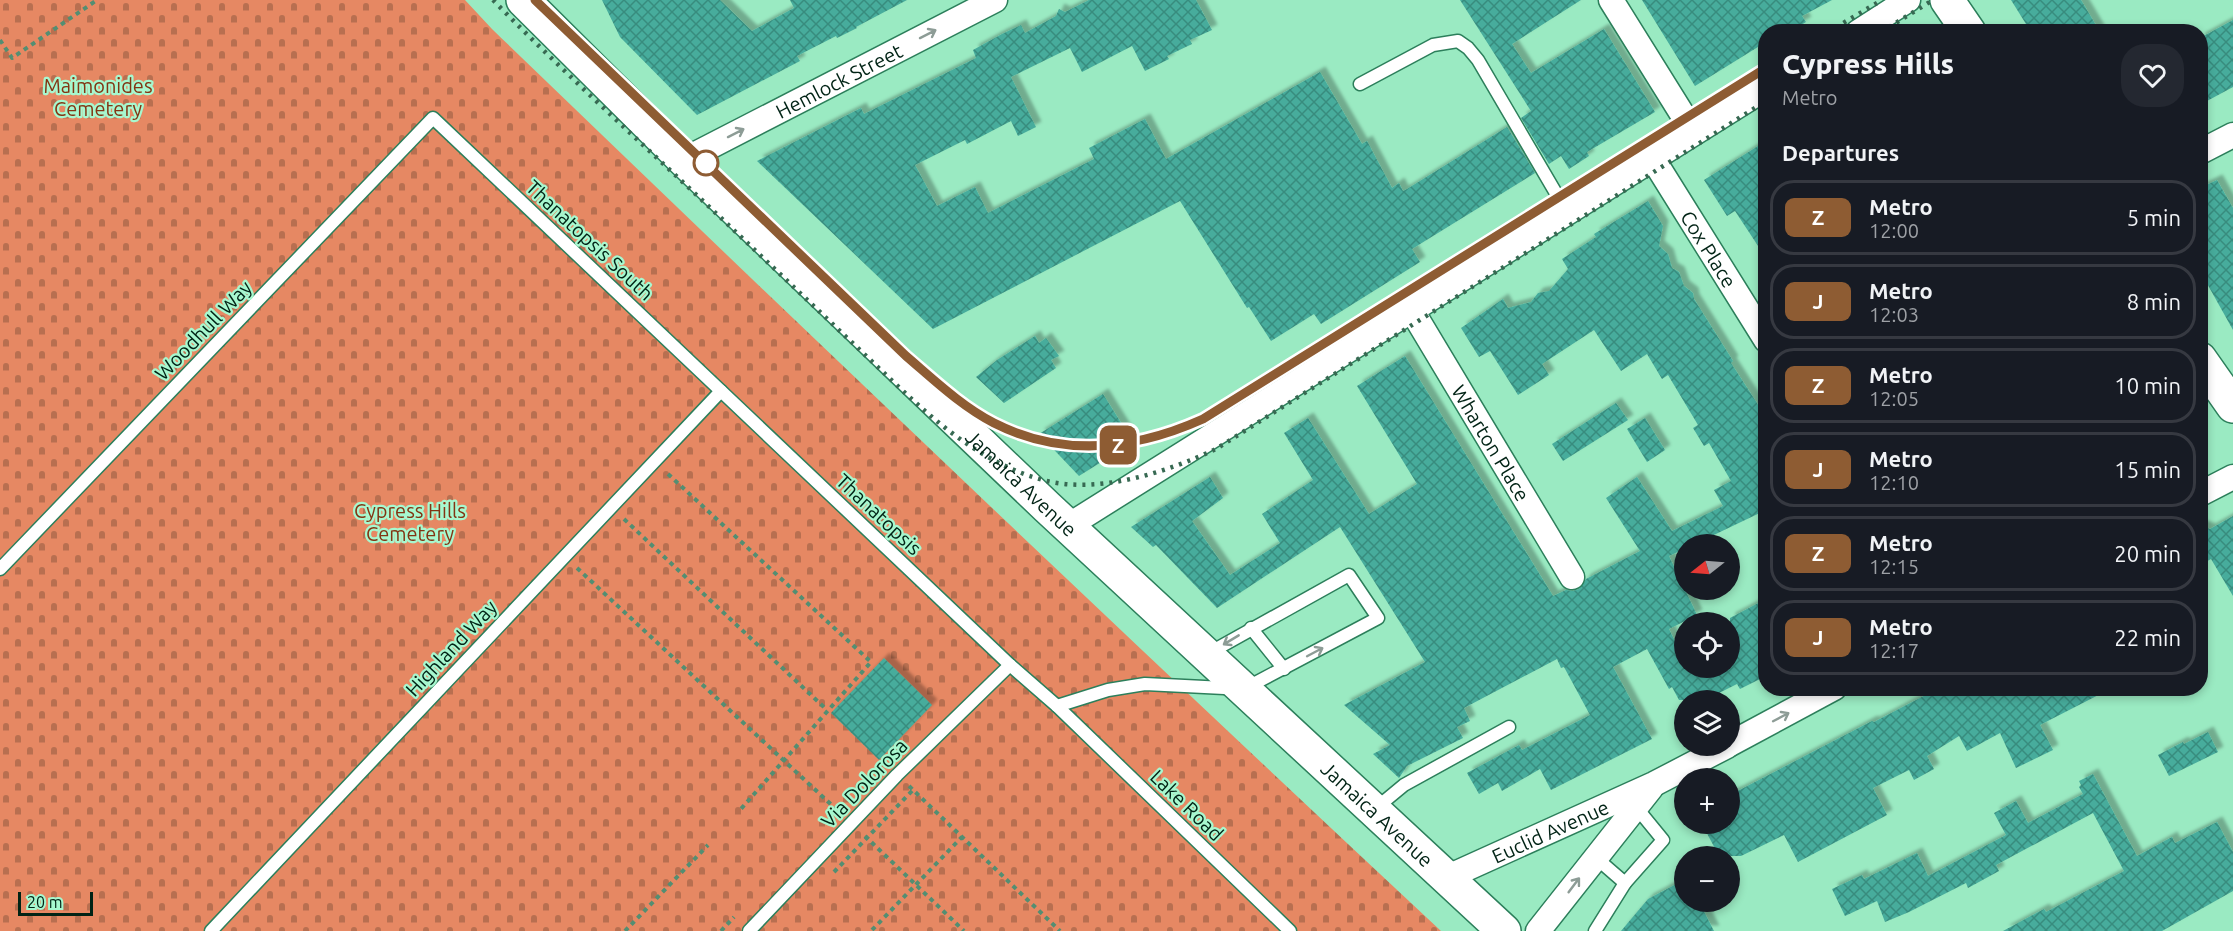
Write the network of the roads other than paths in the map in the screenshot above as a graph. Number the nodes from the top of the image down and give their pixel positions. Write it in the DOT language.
graph roads {
  1 [pos="523,0"];
  2 [pos="994,0"];
  3 [pos="1611,0"];
  4 [pos="1908,0"];
  5 [pos="1947,0"];
  6 [pos="1870,24"];
  7 [pos="1964,24"];
  8 [pos="1360,84"];
  9 [pos="1758,93"];
  10 [pos="433,118"];
  11 [pos="1694,133"];
  12 [pos="2233,135"];
  13 [pos="2208,148"];
  14 [pos="1653,159"];
  15 [pos="684,160"];
  16 [pos="1567,212"];
  17 [pos="1411,309"];
  18 [pos="1758,327"];
  19 [pos="2208,370"];
  20 [pos="721,391"];
  21 [pos="2233,406"];
  22 [pos="2233,477"];
  23 [pos="2208,490"];
  24 [pos="1068,526"];
  25 [pos="0,569"];
  26 [pos="1572,577"];
  27 [pos="1251,628"];
  28 [pos="1207,654"];
  29 [pos="1010,665"];
  30 [pos="1284,669"];
  31 [pos="1244,689"];
  32 [pos="1819,696"];
  33 [pos="1057,706"];
  34 [pos="1509,727"];
  35 [pos="1740,739"];
  36 [pos="1707,756"];
  37 [pos="1654,784"];
  38 [pos="1636,807"];
  39 [pos="1374,810"];
  40 [pos="1595,856"];
  41 [pos="1448,877"];
  42 [pos="1625,883"];
  43 [pos="1601,928"];
  44 [pos="210,931"];
  45 [pos="749,931"];
  46 [pos="1290,931"];
  47 [pos="1504,931"];
  48 [pos="1538,931"];
  1 -- 15 [label="main road, Jamaica Avenue"];
  15 -- 2 [label="street, Hemlock Street, one-way"];
  3 -- 11 [label="street"];
  4 -- 6 [label="street"];
  5 -- 7 [label="main road"];
  8 -- 16 [label="lane"];
  9 -- 11 [label="street"];
  10 -- 20 [label="lane, Thanatopsis South"];
  10 -- 25 [label="lane, Woodhull Way"];
  11 -- 14 [label="street"];
  12 -- 13 [label="street"];
  14 -- 16 [label="street"];
  14 -- 18 [label="street, Cox Place"];
  15 -- 24 [label="main road, Jamaica Avenue"];
  16 -- 17 [label="street"];
  17 -- 24 [label="street"];
  17 -- 26 [label="street, Wharton Place"];
  19 -- 21 [label="main road"];
  20 -- 29 [label="lane, Thanatopsis"];
  20 -- 44 [label="lane, Highland Way"];
  22 -- 23 [label="street"];
  24 -- 28 [label="main road, Jamaica Avenue"];
  27 -- 28 [label="lane, one-way"];
  27 -- 30 [label="lane"];
  30 -- 27 [label="lane, one-way"];
  28 -- 31 [label="main road, Jamaica Avenue"];
  29 -- 33 [label="lane, Thanatopsis"];
  29 -- 45 [label="lane, Via Dolorosa"];
  30 -- 31 [label="lane"];
  31 -- 33 [label="lane"];
  31 -- 39 [label="main road, Jamaica Avenue"];
  35 -- 32 [label="street, Euclid Avenue, one-way"];
  33 -- 46 [label="lane, Lake Road"];
  34 -- 39 [label="lane"];
  36 -- 37 [label="street, Euclid Avenue"];
  37 -- 38 [label="street, Euclid Avenue"];
  37 -- 41 [label="street, Euclid Avenue"];
  38 -- 40 [label="street, Euclid Avenue"];
  38 -- 42 [label="lane"];
  39 -- 41 [label="main road, Jamaica Avenue"];
  40 -- 42 [label="lane"];
  48 -- 40 [label="street, Euclid Avenue, one-way"];
  41 -- 47 [label="main road, Jamaica Avenue"];
  42 -- 43 [label="lane"];
}
